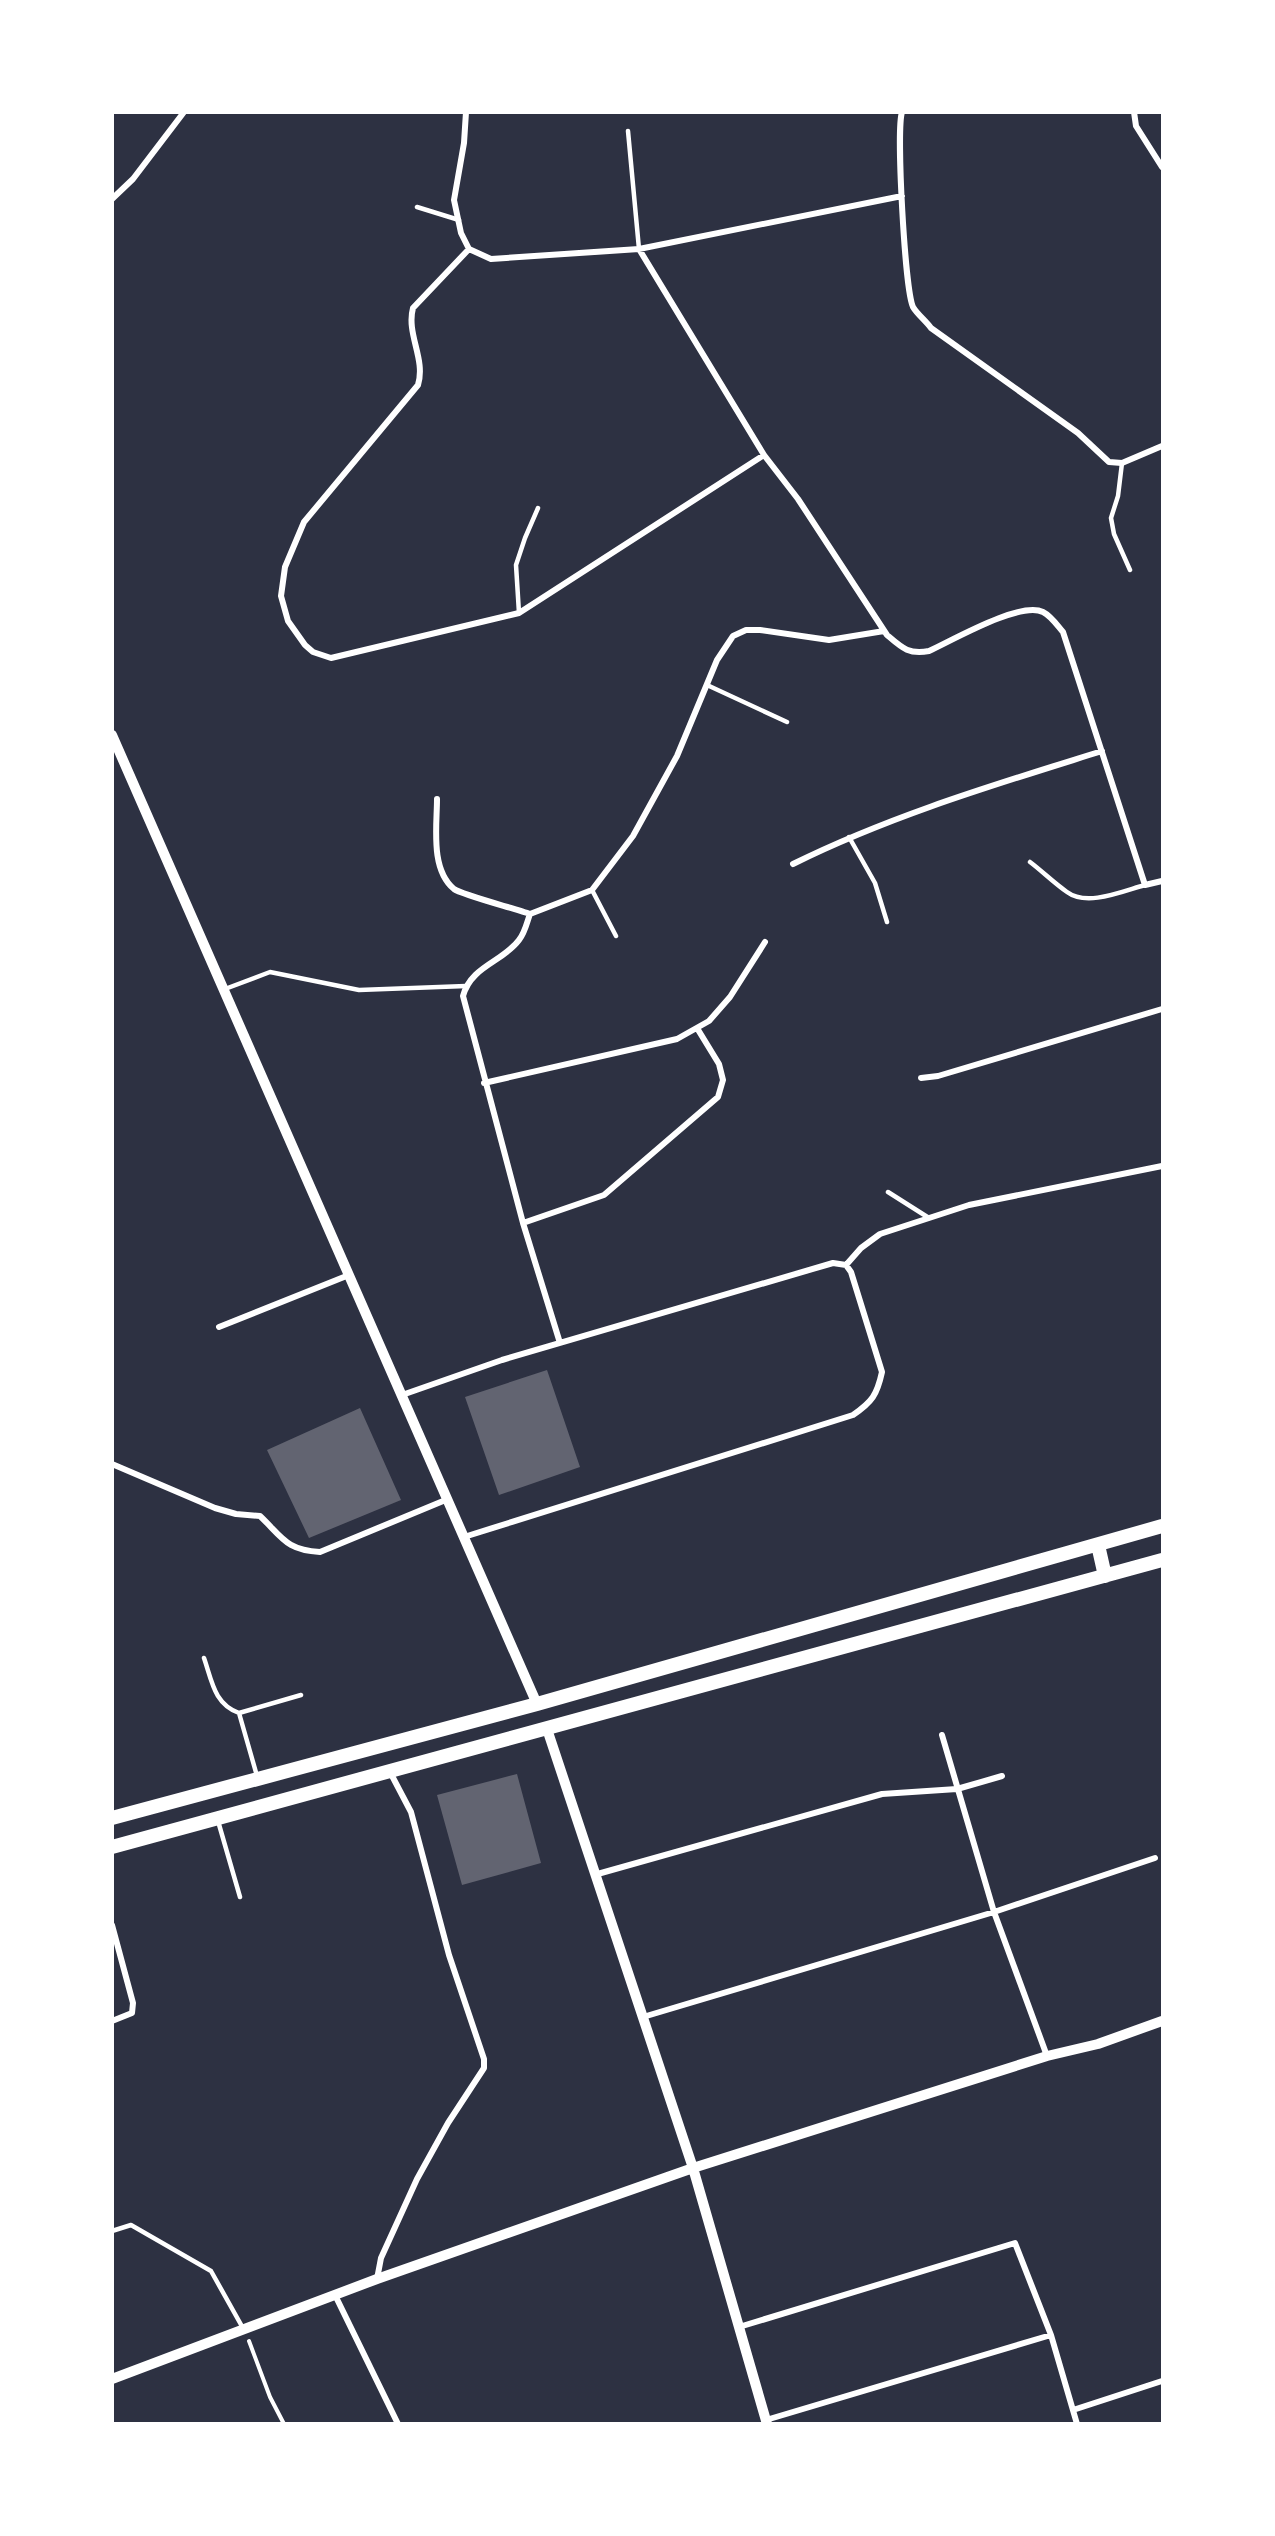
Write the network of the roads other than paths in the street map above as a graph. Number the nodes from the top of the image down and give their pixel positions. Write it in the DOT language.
graph roads {
  1 [pos="184,112"];
  2 [pos="466,112"];
  3 [pos="902,112"];
  4 [pos="1134,112"];
  5 [pos="628,131"];
  6 [pos="1162,167"];
  7 [pos="902,196"];
  8 [pos="112,199"];
  9 [pos="417,207"];
  10 [pos="459,220"];
  11 [pos="469,249"];
  12 [pos="639,249"];
  13 [pos="1162,446"];
  14 [pos="764,456"];
  15 [pos="1122,464"];
  16 [pos="538,508"];
  17 [pos="1130,570"];
  18 [pos="519,613"];
  19 [pos="884,631"];
  20 [pos="706,686"];
  21 [pos="787,722"];
  22 [pos="112,735"];
  23 [pos="1102,751"];
  24 [pos="437,799"];
  25 [pos="849,837"];
  26 [pos="1030,862"];
  27 [pos="793,864"];
  28 [pos="1162,881"];
  29 [pos="1145,885"];
  30 [pos="592,890"];
  31 [pos="531,914"];
  32 [pos="887,921"];
  33 [pos="615,936"];
  34 [pos="765,942"];
  35 [pos="466,986"];
  36 [pos="224,989"];
  37 [pos="1162,1009"];
  38 [pos="697,1028"];
  39 [pos="921,1078"];
  40 [pos="484,1083"];
  41 [pos="1162,1166"];
  42 [pos="888,1192"];
  43 [pos="929,1218"];
  44 [pos="523,1223"];
  45 [pos="846,1265"];
  46 [pos="349,1275"];
  47 [pos="219,1327"];
  48 [pos="560,1343"];
  49 [pos="402,1395"];
  50 [pos="112,1464"];
  51 [pos="448,1499"];
  52 [pos="1162,1527"];
  53 [pos="464,1537"];
  54 [pos="1098,1545"];
  55 [pos="1162,1560"];
  56 [pos="1105,1576"];
  57 [pos="204,1658"];
  58 [pos="301,1695"];
  59 [pos="537,1704"];
  60 [pos="239,1713"];
  61 [pos="547,1729"];
  62 [pos="942,1735"];
  63 [pos="390,1772"];
  64 [pos="1002,1776"];
  65 [pos="258,1779"];
  66 [pos="957,1789"];
  67 [pos="112,1818"];
  68 [pos="217,1818"];
  69 [pos="112,1847"];
  70 [pos="1155,1858"];
  71 [pos="594,1875"];
  72 [pos="240,1897"];
  73 [pos="994,1912"];
  74 [pos="112,1925"];
  75 [pos="643,2017"];
  76 [pos="112,2021"];
  77 [pos="1162,2021"];
  78 [pos="1047,2056"];
  79 [pos="693,2168"];
  80 [pos="112,2231"];
  81 [pos="377,2279"];
  82 [pos="336,2295"];
  83 [pos="739,2327"];
  84 [pos="244,2330"];
  85 [pos="1051,2335"];
  86 [pos="112,2379"];
  87 [pos="1162,2381"];
  88 [pos="1073,2410"];
  89 [pos="766,2422"];
  90 [pos="398,2424"];
  91 [pos="1077,2424"];
  1 -- 8 [label="street"];
  2 -- 10 [label="street"];
  3 -- 7 [label="street"];
  4 -- 6 [label="street"];
  5 -- 12 [label="lane"];
  7 -- 12 [label="street"];
  7 -- 15 [label="street"];
  9 -- 10 [label="lane"];
  10 -- 11 [label="street"];
  11 -- 12 [label="street"];
  11 -- 18 [label="street"];
  12 -- 14 [label="street"];
  13 -- 15 [label="street"];
  14 -- 18 [label="street"];
  14 -- 19 [label="street"];
  15 -- 17 [label="lane"];
  16 -- 18 [label="lane"];
  19 -- 20 [label="street"];
  19 -- 23 [label="street"];
  20 -- 21 [label="lane"];
  20 -- 30 [label="street"];
  22 -- 36 [label="street"];
  23 -- 25 [label="street"];
  23 -- 29 [label="street"];
  24 -- 31 [label="street"];
  25 -- 27 [label="street"];
  25 -- 32 [label="lane"];
  26 -- 29 [label="lane"];
  28 -- 29 [label="street"];
  30 -- 31 [label="street"];
  30 -- 33 [label="lane"];
  31 -- 35 [label="street"];
  34 -- 38 [label="street"];
  35 -- 36 [label="lane"];
  35 -- 40 [label="street"];
  36 -- 46 [label="street"];
  37 -- 39 [label="street"];
  38 -- 40 [label="street"];
  38 -- 44 [label="street"];
  40 -- 44 [label="street"];
  41 -- 43 [label="street"];
  42 -- 43 [label="lane"];
  43 -- 45 [label="street"];
  44 -- 48 [label="street"];
  45 -- 48 [label="street"];
  45 -- 53 [label="street"];
  46 -- 47 [label="street"];
  46 -- 49 [label="street"];
  48 -- 49 [label="street"];
  49 -- 51 [label="street"];
  50 -- 51 [label="street"];
  51 -- 53 [label="street"];
  52 -- 54 [label="main road"];
  53 -- 59 [label="street"];
  54 -- 56 [label="main road"];
  54 -- 59 [label="main road"];
  55 -- 56 [label="main road"];
  56 -- 61 [label="main road"];
  57 -- 60 [label="lane"];
  58 -- 60 [label="lane"];
  59 -- 61 [label="main road"];
  59 -- 65 [label="main road"];
  60 -- 65 [label="lane"];
  61 -- 63 [label="main road"];
  61 -- 71 [label="street"];
  62 -- 66 [label="street"];
  63 -- 68 [label="main road"];
  63 -- 81 [label="street"];
  64 -- 66 [label="street"];
  65 -- 67 [label="main road"];
  66 -- 71 [label="street"];
  66 -- 73 [label="street"];
  68 -- 69 [label="main road"];
  68 -- 72 [label="lane"];
  70 -- 73 [label="street"];
  71 -- 75 [label="street"];
  73 -- 75 [label="street"];
  73 -- 78 [label="street"];
  74 -- 76 [label="street"];
  75 -- 79 [label="street"];
  77 -- 78 [label="street"];
  78 -- 79 [label="street"];
  79 -- 81 [label="street"];
  79 -- 83 [label="street"];
  80 -- 84 [label="lane"];
  81 -- 82 [label="street"];
  82 -- 84 [label="street"];
  82 -- 90 [label="street"];
  83 -- 85 [label="street"];
  83 -- 89 [label="street"];
  84 -- 86 [label="street"];
  85 -- 88 [label="street"];
  85 -- 89 [label="street"];
  87 -- 88 [label="street"];
  88 -- 91 [label="street"];
}
